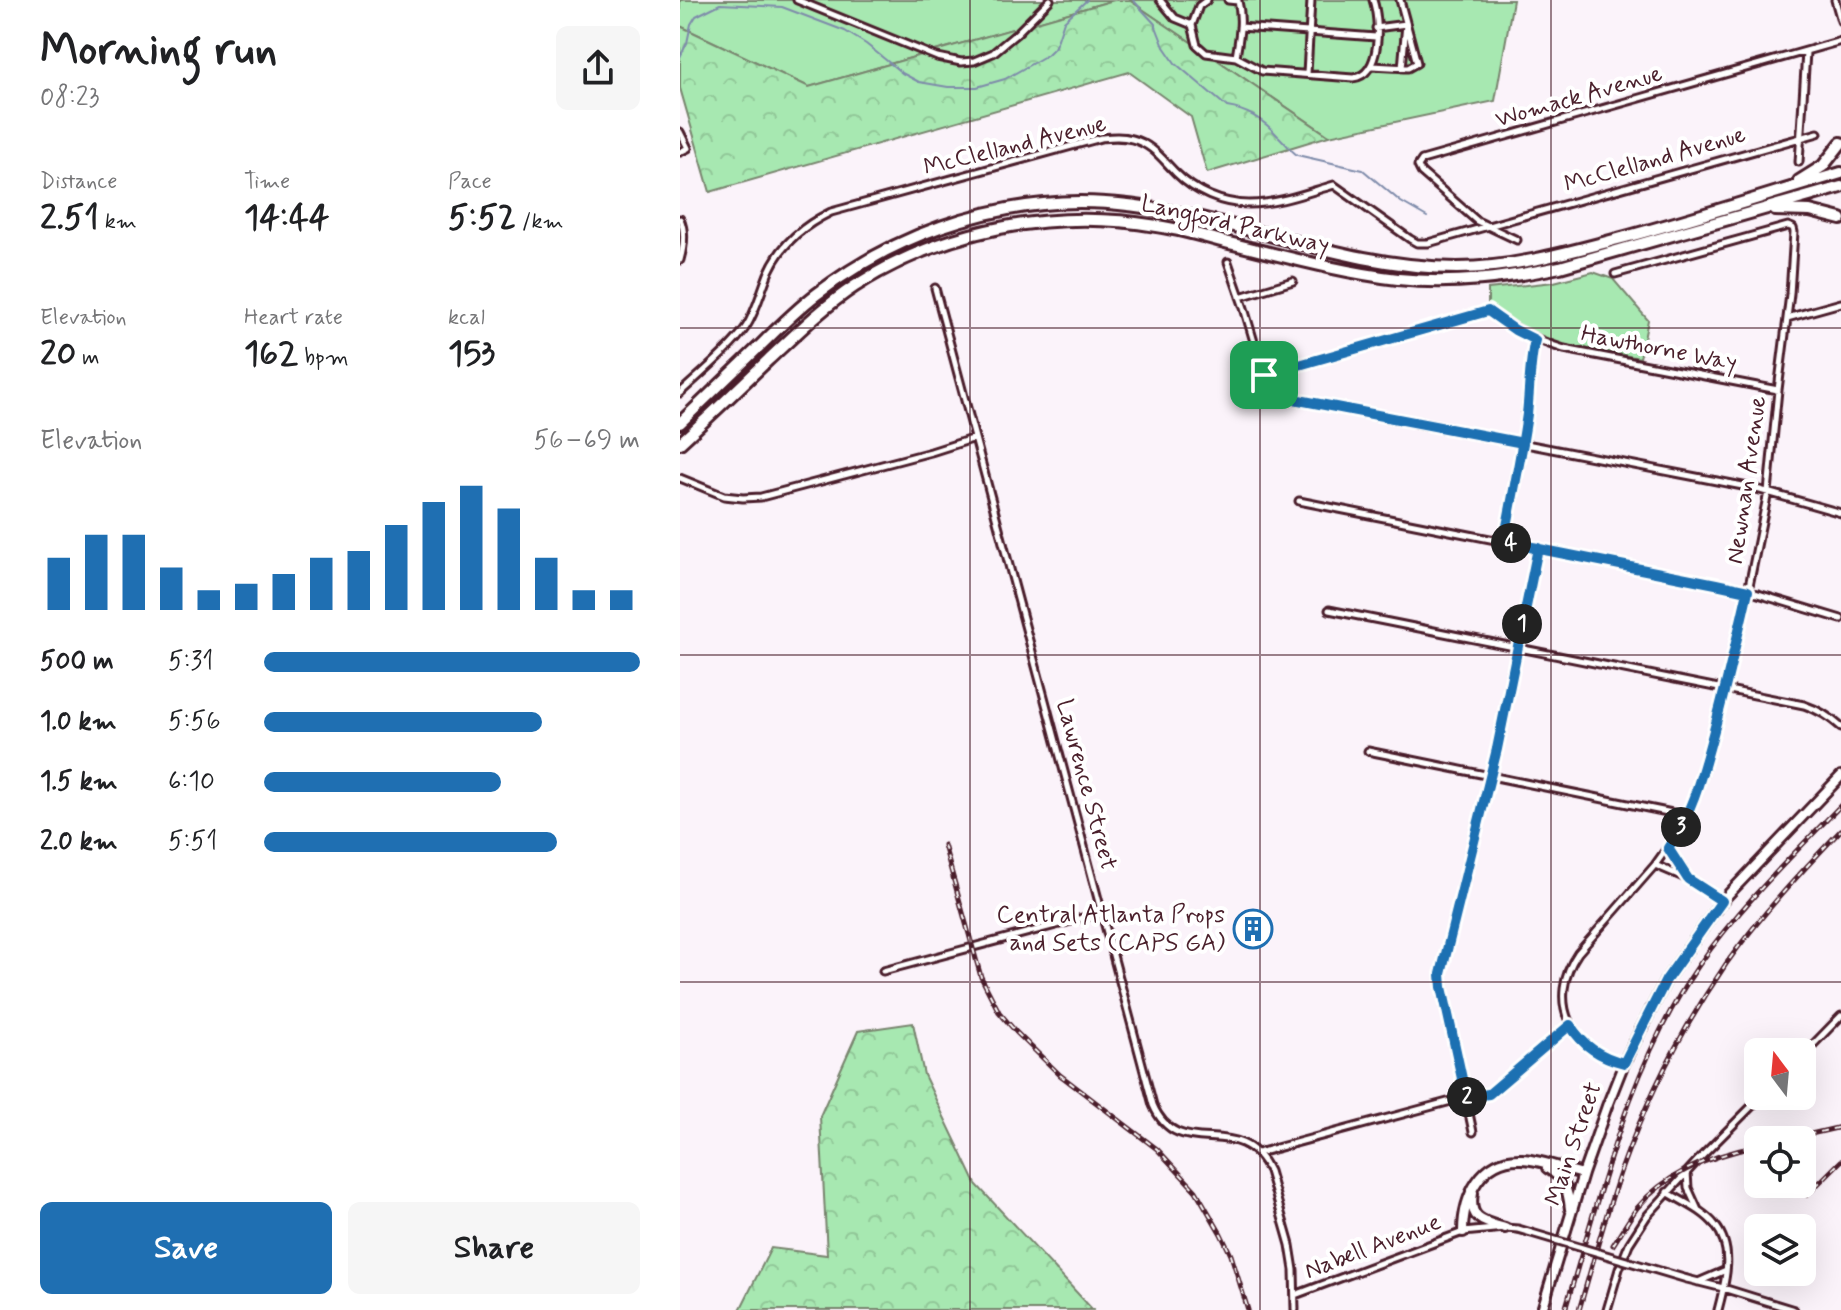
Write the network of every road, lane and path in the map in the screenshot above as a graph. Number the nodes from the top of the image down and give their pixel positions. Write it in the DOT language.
graph roads {
  1 [pos="797,0"];
  2 [pos="1050,0"];
  3 [pos="1160,0"];
  4 [pos="1207,0"];
  5 [pos="1228,0"];
  6 [pos="1239,0"];
  7 [pos="1311,0"];
  8 [pos="1373,0"];
  9 [pos="1400,0"];
  10 [pos="1835,0"];
  11 [pos="1841,21"];
  12 [pos="1406,24"];
  13 [pos="1192,25"];
  14 [pos="1240,27"];
  15 [pos="1376,28"];
  16 [pos="1310,33"];
  17 [pos="1376,37"];
  18 [pos="1841,41"];
  19 [pos="1806,52"];
  20 [pos="1236,57"];
  21 [pos="1371,66"];
  22 [pos="1402,68"];
  23 [pos="1307,74"];
  24 [pos="680,132"];
  25 [pos="1818,133"];
  26 [pos="1801,138"];
  27 [pos="1841,143"];
  28 [pos="680,152"];
  29 [pos="1799,162"];
  30 [pos="1841,173"];
  31 [pos="1841,187"];
  32 [pos="1753,206"];
  33 [pos="680,219"];
  34 [pos="1841,219"];
  35 [pos="1487,226"];
  36 [pos="1517,240"];
  37 [pos="680,260"];
  38 [pos="1228,262"];
  39 [pos="1615,274"];
  40 [pos="1293,281"];
  41 [pos="935,288"];
  42 [pos="1240,297"];
  43 [pos="1841,303"];
  44 [pos="1787,318"];
  45 [pos="1535,340"];
  46 [pos="1264,375"];
  47 [pos="1778,390"];
  48 [pos="680,393"];
  49 [pos="680,423"];
  50 [pos="975,438"];
  51 [pos="680,443"];
  52 [pos="1523,443"];
  53 [pos="680,478"];
  54 [pos="1768,492"];
  55 [pos="1299,501"];
  56 [pos="1841,513"];
  57 [pos="1504,542"];
  58 [pos="1538,548"];
  59 [pos="1748,591"];
  60 [pos="1329,610"];
  61 [pos="1841,619"];
  62 [pos="1517,648"];
  63 [pos="1725,689"];
  64 [pos="1841,727"];
  65 [pos="1368,751"];
  66 [pos="1491,775"];
  67 [pos="1841,776"];
  68 [pos="1687,816"];
  69 [pos="1668,848"];
  70 [pos="1655,865"];
  71 [pos="1688,879"];
  72 [pos="1722,901"];
  73 [pos="1101,913"];
  74 [pos="883,971"];
  75 [pos="1841,1016"];
  76 [pos="1570,1025"];
  77 [pos="1816,1042"];
  78 [pos="1624,1063"];
  79 [pos="1466,1097"];
  80 [pos="1748,1110"];
  81 [pos="1473,1132"];
  82 [pos="1258,1153"];
  83 [pos="1539,1163"];
  84 [pos="1687,1172"];
  85 [pos="1583,1174"];
  86 [pos="1475,1185"];
  87 [pos="1667,1192"];
  88 [pos="1698,1211"];
  89 [pos="1570,1216"];
  90 [pos="1505,1228"];
  91 [pos="1463,1232"];
  92 [pos="1726,1270"];
  93 [pos="1698,1282"];
  94 [pos="1723,1288"];
  95 [pos="1295,1295"];
  96 [pos="1295,1310"];
  97 [pos="1542,1310"];
  98 [pos="1607,1310"];
  99 [pos="1718,1310"];
  100 [pos="1794,1310"];
  1 -- 2 [label="street"];
  3 -- 13 [label="street"];
  4 -- 13 [label="street"];
  5 -- 6 [label="street"];
  6 -- 14 [label="street"];
  7 -- 16 [label="street"];
  8 -- 15 [label="street"];
  9 -- 12 [label="street"];
  10 -- 11 [label="street"];
  12 -- 15 [label="street"];
  12 -- 22 [label="street"];
  12 -- 22 [label="street"];
  13 -- 20 [label="street"];
  14 -- 16 [label="street"];
  14 -- 20 [label="street"];
  15 -- 17 [label="street"];
  16 -- 17 [label="street"];
  16 -- 23 [label="street"];
  17 -- 21 [label="street"];
  18 -- 19 [label="street, Womack Avenue"];
  19 -- 26 [label="street"];
  19 -- 35 [label="street, Womack Avenue"];
  20 -- 23 [label="street"];
  21 -- 22 [label="street"];
  21 -- 23 [label="street"];
  24 -- 28 [label="street"];
  25 -- 26 [label="street, McClelland Avenue"];
  26 -- 29 [label="street"];
  26 -- 35 [label="street, McClelland Avenue"];
  27 -- 32 [label="highway"];
  30 -- 32 [label="highway, Langford Parkway"];
  31 -- 32 [label="highway, Langford Parkway"];
  32 -- 34 [label="highway"];
  32 -- 49 [label="highway, Langford Parkway"];
  32 -- 51 [label="highway, Langford Parkway"];
  33 -- 37 [label="street"];
  35 -- 36 [label="street"];
  35 -- 48 [label="street, McClelland Avenue"];
  38 -- 42 [label="street"];
  39 -- 44 [label="street, Newnan Avenue"];
  40 -- 42 [label="street"];
  41 -- 50 [label="street, Lawrence Street"];
  42 -- 46 [label="street"];
  43 -- 44 [label="street"];
  44 -- 47 [label="street, Newnan Avenue"];
  45 -- 46 [label="street, Hawthorne Way"];
  45 -- 47 [label="street, Hawthorne Way"];
  45 -- 52 [label="street"];
  46 -- 52 [label="street"];
  47 -- 54 [label="street, Newnan Avenue"];
  50 -- 53 [label="street"];
  50 -- 73 [label="street, Lawrence Street"];
  52 -- 54 [label="street"];
  52 -- 57 [label="street"];
  54 -- 56 [label="street"];
  54 -- 59 [label="street, Newnan Avenue"];
  55 -- 57 [label="street"];
  57 -- 58 [label="street"];
  58 -- 59 [label="street"];
  58 -- 62 [label="street"];
  59 -- 61 [label="street"];
  59 -- 63 [label="street, Newnan Avenue"];
  60 -- 62 [label="street"];
  62 -- 63 [label="street"];
  62 -- 66 [label="street"];
  63 -- 64 [label="street"];
  63 -- 68 [label="street, Newnan Avenue"];
  65 -- 66 [label="street"];
  66 -- 68 [label="street"];
  66 -- 79 [label="street"];
  67 -- 72 [label="main road, Main Street"];
  68 -- 69 [label="street, Newnan Avenue"];
  69 -- 70 [label="street, Newnan Avenue"];
  69 -- 71 [label="street"];
  70 -- 71 [label="street"];
  70 -- 76 [label="street, Newnan Avenue"];
  71 -- 72 [label="street"];
  72 -- 78 [label="main road, Main Street"];
  73 -- 74 [label="street"];
  73 -- 82 [label="street, Lawrence Street"];
  75 -- 77 [label="street"];
  76 -- 78 [label="street"];
  76 -- 79 [label="street"];
  78 -- 85 [label="main road, Main Street"];
  79 -- 81 [label="street"];
  79 -- 82 [label="street"];
  80 -- 84 [label="street"];
  82 -- 95 [label="street"];
  83 -- 85 [label="main road"];
  83 -- 86 [label="main road"];
  83 -- 89 [label="main road"];
  84 -- 87 [label="street"];
  84 -- 88 [label="street"];
  85 -- 89 [label="main road, Main Street"];
  86 -- 90 [label="main road"];
  86 -- 91 [label="main road"];
  87 -- 88 [label="street"];
  87 -- 98 [label="street"];
  88 -- 92 [label="street"];
  89 -- 97 [label="main road, Main Street"];
  90 -- 91 [label="street, Nabell Avenue"];
  90 -- 93 [label="street, Nabell Avenue, bridge"];
  91 -- 95 [label="street, Nabell Avenue"];
  92 -- 93 [label="street"];
  92 -- 94 [label="street"];
  93 -- 94 [label="street, Nabell Avenue"];
  94 -- 99 [label="street"];
  94 -- 100 [label="street, Nabell Avenue"];
  95 -- 96 [label="street"];
}
